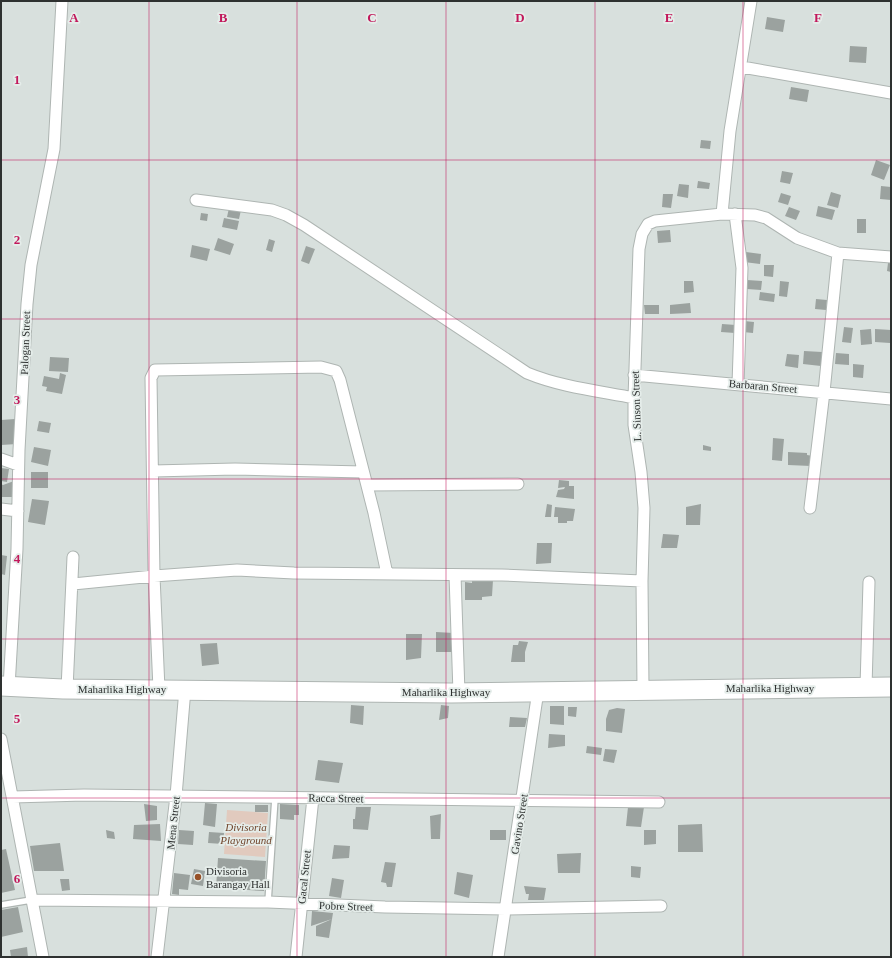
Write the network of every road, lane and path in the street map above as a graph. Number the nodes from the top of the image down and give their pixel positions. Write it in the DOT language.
graph roads {
  1 [pos="62,1"];
  2 [pos="751,1"];
  3 [pos="742,67"];
  4 [pos="891,93"];
  5 [pos="196,200"];
  6 [pos="722,214"];
  7 [pos="735,214"];
  8 [pos="838,253"];
  9 [pos="891,257"];
  10 [pos="634,375"];
  11 [pos="738,384"];
  12 [pos="824,392"];
  13 [pos="634,398"];
  14 [pos="891,399"];
  15 [pos="1,459"];
  16 [pos="18,465"];
  17 [pos="153,471"];
  18 [pos="363,472"];
  19 [pos="518,484"];
  20 [pos="366,485"];
  21 [pos="810,508"];
  22 [pos="1,509"];
  23 [pos="18,511"];
  24 [pos="73,557"];
  25 [pos="386,574"];
  26 [pos="455,575"];
  27 [pos="154,576"];
  28 [pos="642,581"];
  29 [pos="869,582"];
  30 [pos="73,584"];
  31 [pos="5,687"];
  32 [pos="866,687"];
  33 [pos="891,687"];
  34 [pos="67,689"];
  35 [pos="160,689"];
  36 [pos="643,689"];
  37 [pos="185,690"];
  38 [pos="538,691"];
  39 [pos="458,693"];
  40 [pos="1,739"];
  41 [pos="176,796"];
  42 [pos="13,797"];
  43 [pos="274,798"];
  44 [pos="313,798"];
  45 [pos="523,800"];
  46 [pos="659,802"];
  47 [pos="31,900"];
  48 [pos="164,901"];
  49 [pos="268,902"];
  50 [pos="301,904"];
  51 [pos="1,905"];
  52 [pos="661,906"];
  53 [pos="506,909"];
  54 [pos="42,957"];
  55 [pos="157,957"];
  56 [pos="296,957"];
  57 [pos="498,957"];
  1 -- 16 [label="street, Palogan Street"];
  2 -- 3 [label="street"];
  3 -- 4 [label="street"];
  3 -- 6 [label="street"];
  5 -- 13 [label="street"];
  6 -- 7 [label="street, L. Sinson Street"];
  6 -- 10 [label="street, L. Sinson Street"];
  7 -- 8 [label="street, L. Sinson Street"];
  7 -- 11 [label="street"];
  8 -- 9 [label="street, L. Sinson Street"];
  8 -- 12 [label="street"];
  10 -- 11 [label="street, Barbaran Street"];
  10 -- 13 [label="street, L. Sinson Street"];
  11 -- 12 [label="street, Barbaran Street"];
  12 -- 14 [label="street, Barbaran Street"];
  12 -- 21 [label="street"];
  13 -- 28 [label="street, L. Sinson Street"];
  15 -- 16 [label="street"];
  16 -- 23 [label="street, Palogan Street"];
  17 -- 18 [label="street"];
  17 -- 18 [label="street"];
  17 -- 27 [label="street"];
  18 -- 20 [label="street"];
  19 -- 20 [label="street"];
  20 -- 25 [label="street"];
  22 -- 23 [label="street"];
  23 -- 31 [label="street, Palogan Street"];
  24 -- 30 [label="street"];
  25 -- 26 [label="street"];
  25 -- 27 [label="street"];
  26 -- 28 [label="street"];
  26 -- 39 [label="street"];
  27 -- 30 [label="street"];
  27 -- 35 [label="street"];
  28 -- 36 [label="street, L. Sinson Street"];
  29 -- 32 [label="street"];
  30 -- 34 [label="street"];
  31 -- 34 [label="highway, Maharlika Highway"];
  32 -- 33 [label="highway, Maharlika Highway"];
  32 -- 36 [label="highway, Maharlika Highway"];
  34 -- 35 [label="highway, Maharlika Highway"];
  35 -- 37 [label="highway, Maharlika Highway"];
  36 -- 38 [label="highway, Maharlika Highway"];
  37 -- 39 [label="highway, Maharlika Highway"];
  37 -- 41 [label="street, Mena Street"];
  38 -- 39 [label="highway, Maharlika Highway"];
  38 -- 45 [label="street, Gavino Street"];
  40 -- 42 [label="street"];
  41 -- 42 [label="street, Racca Street"];
  41 -- 43 [label="street, Racca Street"];
  41 -- 48 [label="street, Mena Street"];
  42 -- 47 [label="street"];
  43 -- 44 [label="street, Racca Street"];
  43 -- 49 [label="lane"];
  44 -- 45 [label="street, Racca Street"];
  44 -- 50 [label="street, Gacal Street"];
  45 -- 46 [label="street, Racca Street"];
  45 -- 53 [label="street, Gavino Street"];
  47 -- 48 [label="street, Pobre Street"];
  47 -- 51 [label="lane"];
  47 -- 54 [label="street"];
  48 -- 49 [label="street, Pobre Street"];
  48 -- 55 [label="street, Mena Street"];
  49 -- 50 [label="street, Pobre Street"];
  50 -- 53 [label="street, Pobre Street"];
  50 -- 56 [label="street, Gacal Street"];
  52 -- 53 [label="street, Pobre Street"];
  53 -- 57 [label="street, Gavino Street"];
}
